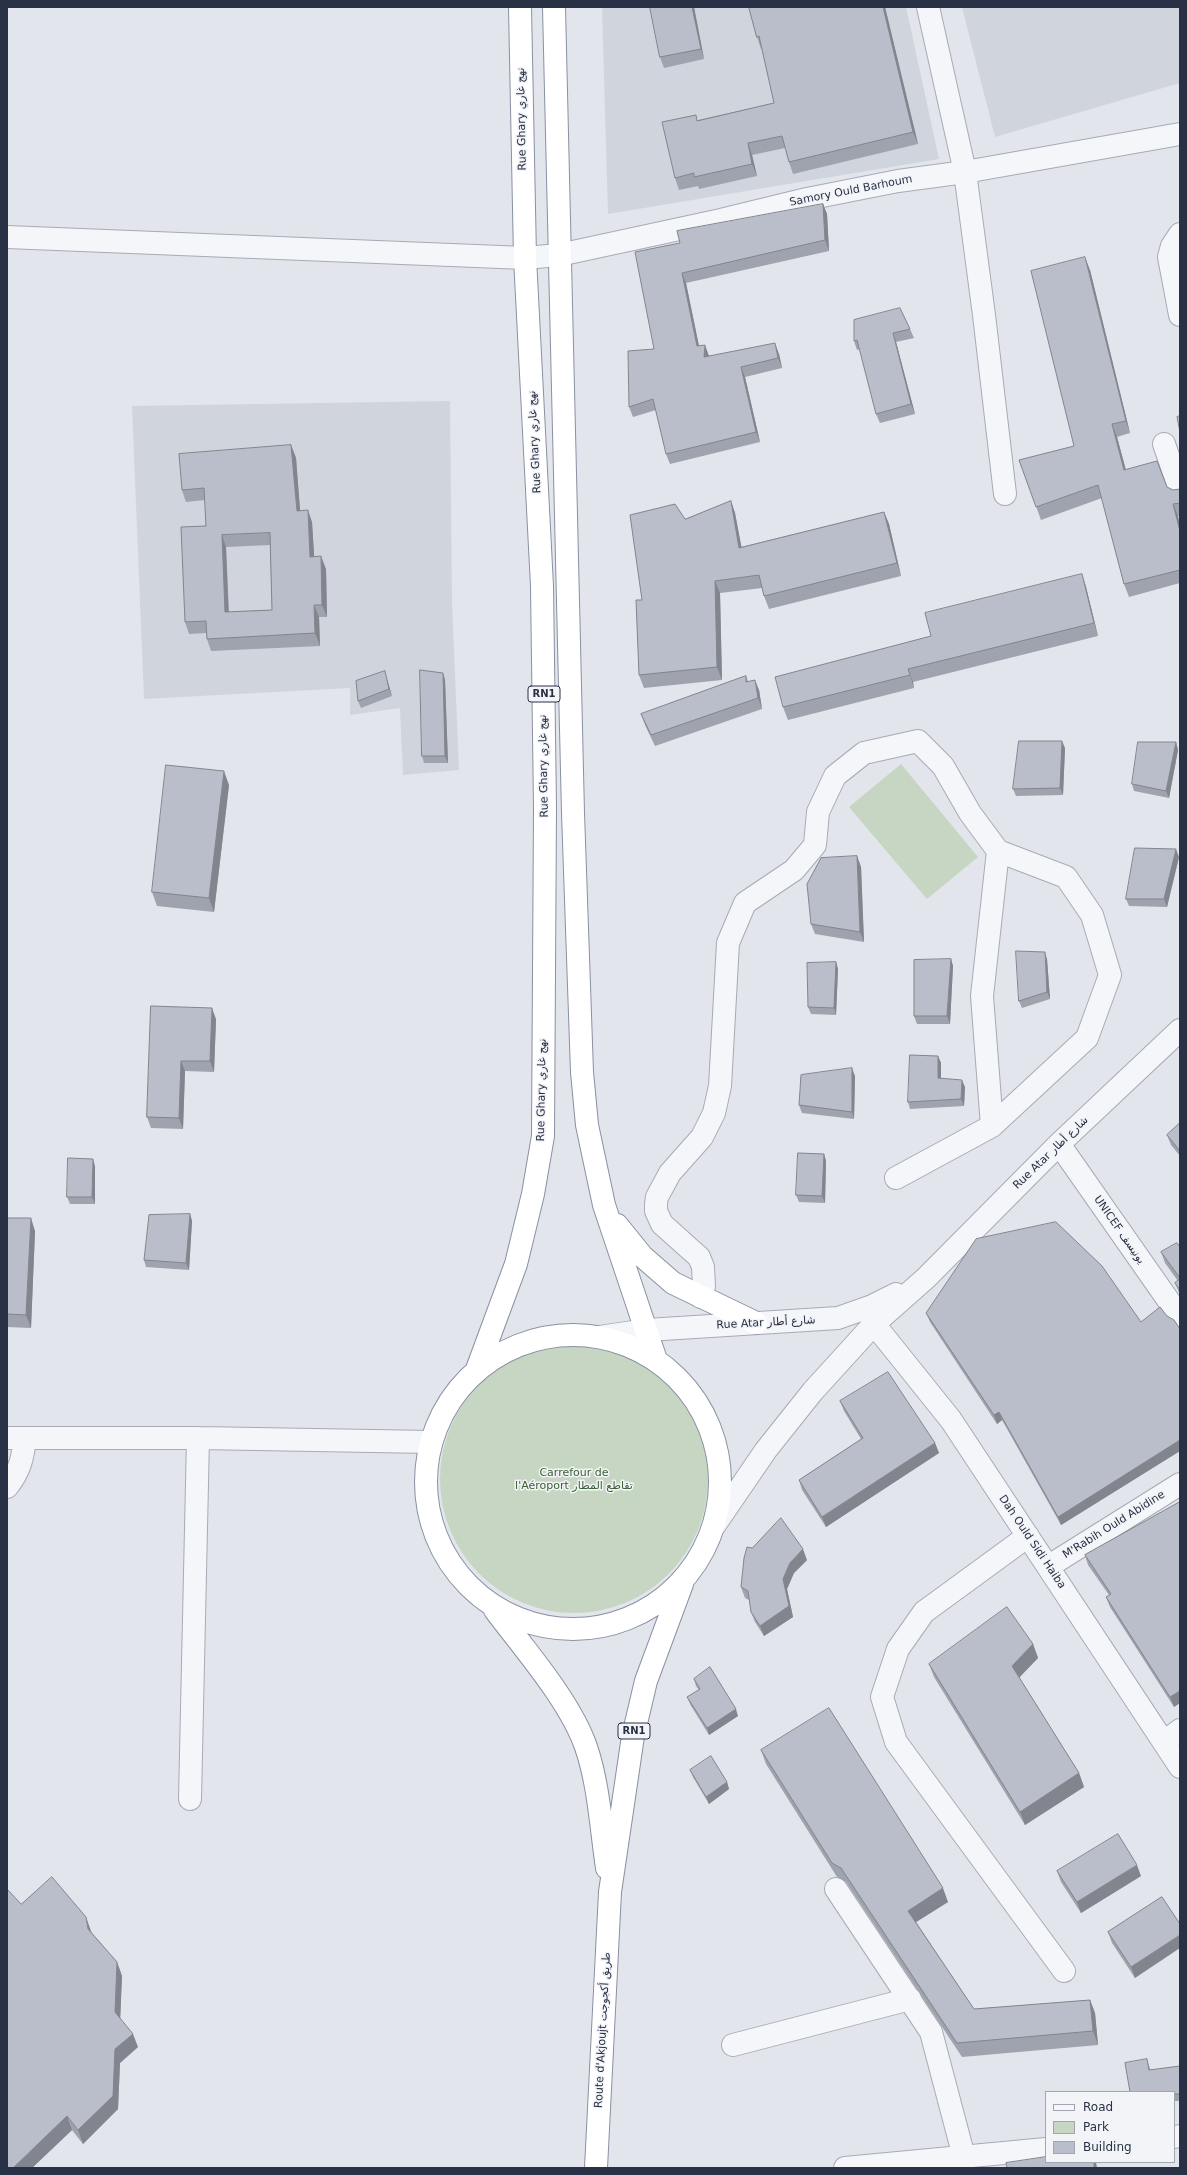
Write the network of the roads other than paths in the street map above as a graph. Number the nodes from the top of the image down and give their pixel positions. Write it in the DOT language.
graph roads {
  1 [pos="520,7"];
  2 [pos="554,7"];
  3 [pos="928,7"];
  4 [pos="1180,134"];
  5 [pos="965,172"];
  6 [pos="1180,234"];
  7 [pos="7,237"];
  8 [pos="559,255"];
  9 [pos="525,258"];
  10 [pos="1180,315"];
  11 [pos="1164,444"];
  12 [pos="1180,490"];
  13 [pos="1005,494"];
  14 [pos="542,586"];
  15 [pos="569,586"];
  16 [pos="998,851"];
  17 [pos="1180,1030"];
  18 [pos="992,1126"];
  19 [pos="1059,1144"];
  20 [pos="896,1178"];
  21 [pos="604,1205"];
  22 [pos="926,1278"];
  23 [pos="700,1297"];
  24 [pos="1180,1317"];
  25 [pos="756,1323"];
  26 [pos="874,1324"];
  27 [pos="647,1330"];
  28 [pos="599,1337"];
  29 [pos="656,1360"];
  30 [pos="476,1372"];
  31 [pos="16,1438"];
  32 [pos="198,1438"];
  33 [pos="430,1442"];
  34 [pos="1180,1484"];
  35 [pos="7,1487"];
  36 [pos="714,1526"];
  37 [pos="1028,1536"];
  38 [pos="1048,1566"];
  39 [pos="685,1578"];
  40 [pos="492,1606"];
  41 [pos="1172,1736"];
  42 [pos="1180,1767"];
  43 [pos="190,1799"];
  44 [pos="836,1889"];
  45 [pos="610,1892"];
  46 [pos="1064,1971"];
  47 [pos="910,2000"];
  48 [pos="733,2045"];
  49 [pos="1045,2149"];
  50 [pos="964,2157"];
  51 [pos="996,2161"];
  52 [pos="596,2168"];
  53 [pos="845,2168"];
  1 -- 9 [label="highway, Rue Ghary نهج غاري / RN1"];
  2 -- 8 [label="highway, RN1"];
  3 -- 5 [label="street"];
  4 -- 5 [label="street, Samory Ould Barhoum"];
  5 -- 8 [label="street, Samory Ould Barhoum"];
  5 -- 13 [label="street"];
  6 -- 10 [label="street"];
  7 -- 9 [label="street, Samory Ould Barhoum"];
  8 -- 9 [label="street, Samory Ould Barhoum"];
  8 -- 15 [label="highway, RN1"];
  9 -- 14 [label="highway, Rue Ghary نهج غاري / RN1"];
  11 -- 12 [label="street"];
  14 -- 15 [label="highway"];
  14 -- 30 [label="highway, Rue Ghary نهج غاري / RN1"];
  15 -- 21 [label="highway, RN1"];
  16 -- 18 [label="street"];
  16 -- 18 [label="street"];
  16 -- 23 [label="street"];
  17 -- 19 [label="street, Rue Atar شارع أطار"];
  18 -- 20 [label="street"];
  19 -- 22 [label="street, Rue Atar شارع أطار"];
  19 -- 24 [label="street, UNICEF يونيسف"];
  21 -- 23 [label="highway"];
  21 -- 27 [label="highway, RN1"];
  22 -- 25 [label="street, Rue Atar شارع أطار"];
  22 -- 26 [label="street, Rue Atar شارع أطار"];
  23 -- 25 [label="highway"];
  25 -- 27 [label="street, Rue Atar شارع أطار"];
  26 -- 36 [label="street, Rue Atar شارع أطار"];
  26 -- 37 [label="street, Dah Ould Sidi Haiba"];
  27 -- 28 [label="street, Rue Atar شارع أطار"];
  27 -- 29 [label="highway, RN1"];
  28 -- 29 [label="highway"];
  28 -- 30 [label="highway"];
  29 -- 36 [label="highway"];
  30 -- 33 [label="highway"];
  31 -- 32 [label="street"];
  31 -- 35 [label="street"];
  32 -- 33 [label="street"];
  32 -- 43 [label="street"];
  33 -- 40 [label="highway"];
  34 -- 38 [label="street, M'Rabih Ould Abidine"];
  36 -- 39 [label="highway"];
  37 -- 38 [label="street, Dah Ould Sidi Haiba"];
  37 -- 46 [label="street"];
  38 -- 41 [label="street, Dah Ould Sidi Haiba"];
  39 -- 40 [label="highway"];
  39 -- 45 [label="highway, Route d'Akjoujt طريق أكجوجت / RN1"];
  40 -- 45 [label="highway, Route d'Akjoujt طريق أكجوجت / RN1"];
  41 -- 42 [label="street, Dah Ould Sidi Haiba"];
  44 -- 47 [label="street"];
  45 -- 52 [label="highway, Route d'Akjoujt طريق أكجوجت / RN1"];
  47 -- 48 [label="street"];
  47 -- 50 [label="street"];
  49 -- 51 [label="street"];
  50 -- 51 [label="street"];
  50 -- 53 [label="street"];
}
